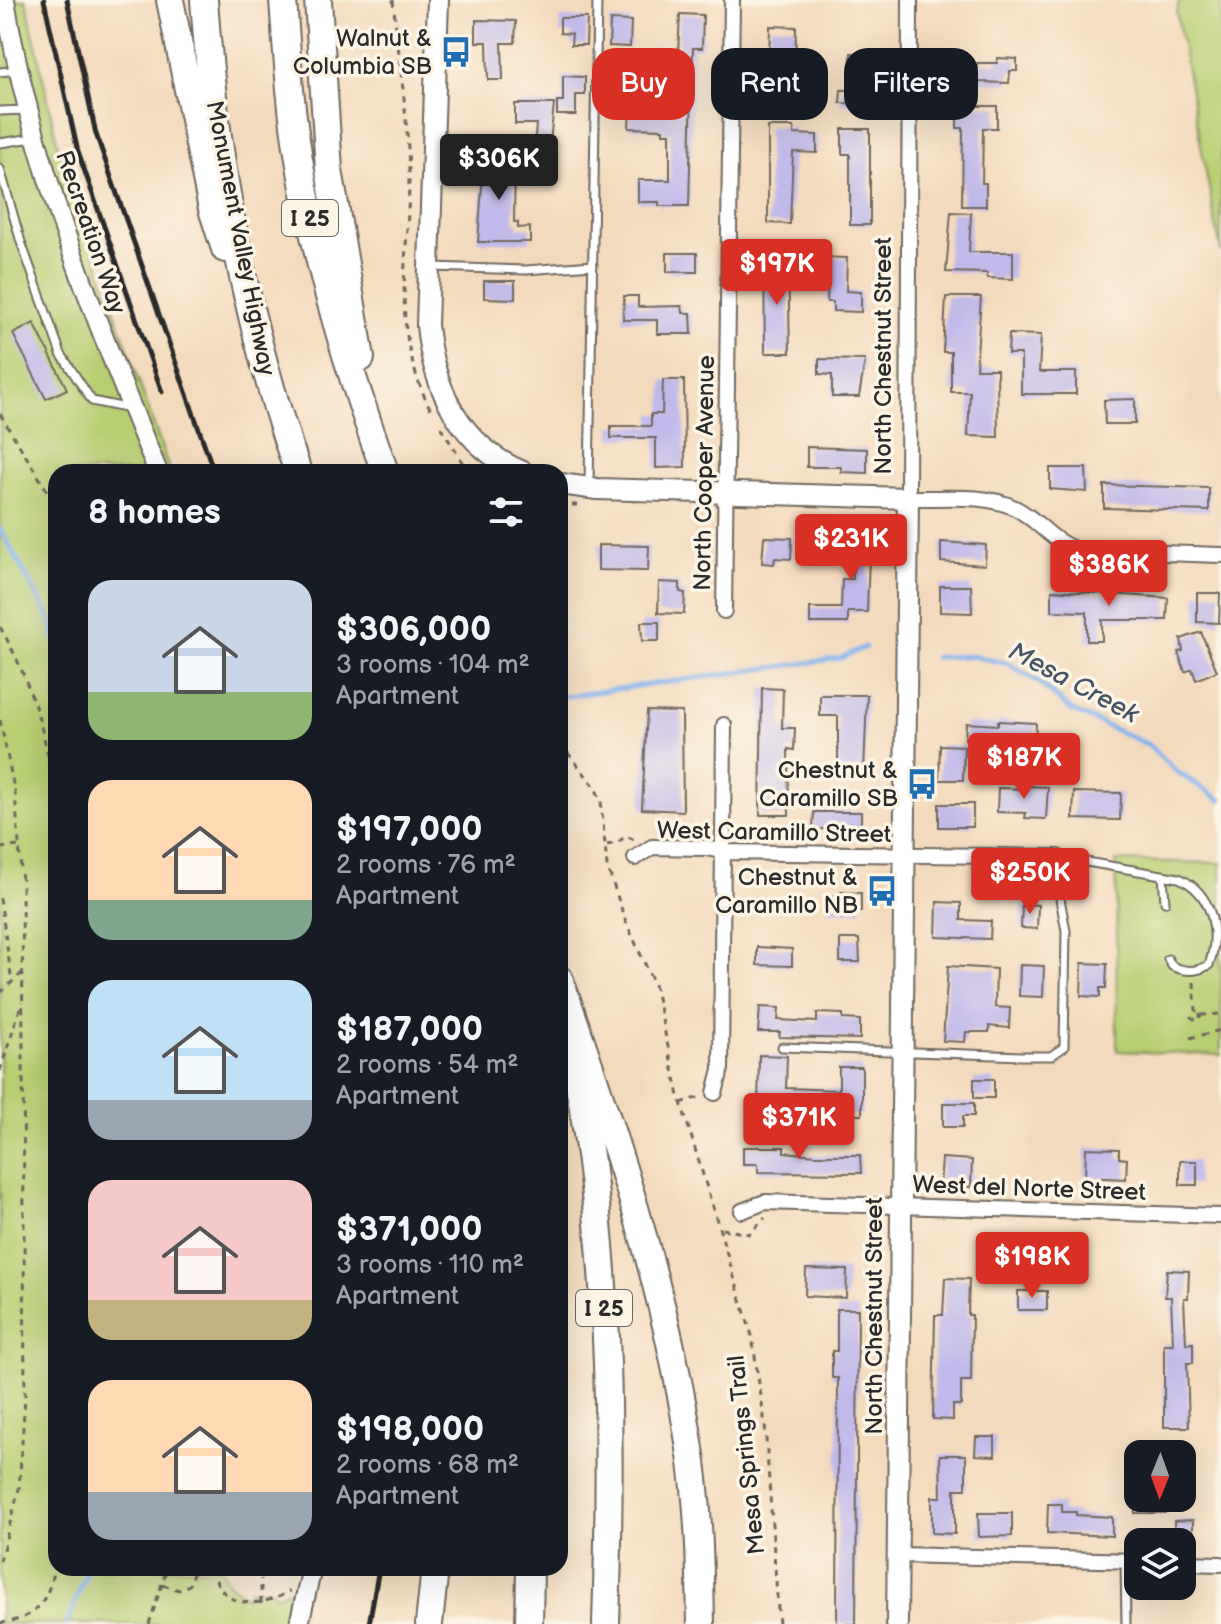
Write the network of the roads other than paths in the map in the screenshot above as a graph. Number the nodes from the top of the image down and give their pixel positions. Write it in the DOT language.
graph roads {
  1 [pos="5,0"];
  2 [pos="170,0"];
  3 [pos="204,0"];
  4 [pos="283,0"];
  5 [pos="318,0"];
  6 [pos="438,0"];
  7 [pos="597,0"];
  8 [pos="732,0"];
  9 [pos="910,0"];
  10 [pos="9,71"];
  11 [pos="28,110"];
  12 [pos="0,111"];
  13 [pos="35,138"];
  14 [pos="0,143"];
  15 [pos="0,169"];
  16 [pos="593,265"];
  17 [pos="429,267"];
  18 [pos="256,331"];
  19 [pos="133,410"];
  20 [pos="370,430"];
  21 [pos="155,464"];
  22 [pos="295,464"];
  23 [pos="382,464"];
  24 [pos="508,464"];
  25 [pos="568,485"];
  26 [pos="589,488"];
  27 [pos="726,494"];
  28 [pos="908,498"];
  29 [pos="1221,555"];
  30 [pos="724,611"];
  31 [pos="724,725"];
  32 [pos="726,852"];
  33 [pos="905,857"];
  34 [pos="1058,857"];
  35 [pos="635,858"];
  36 [pos="1163,876"];
  37 [pos="1165,902"];
  38 [pos="1168,959"];
  39 [pos="568,1004"];
  40 [pos="568,1038"];
  41 [pos="782,1047"];
  42 [pos="902,1049"];
  43 [pos="715,1093"];
  44 [pos="901,1206"];
  45 [pos="742,1211"];
  46 [pos="1221,1216"];
  47 [pos="898,1555"];
  48 [pos="1124,1561"];
  49 [pos="1196,1563"];
  50 [pos="1221,1564"];
  51 [pos="310,1576"];
  52 [pos="434,1576"];
  53 [pos="530,1576"];
  54 [pos="1128,1600"];
  55 [pos="299,1624"];
  56 [pos="429,1624"];
  57 [pos="529,1624"];
  58 [pos="606,1624"];
  59 [pos="701,1624"];
  60 [pos="897,1624"];
  61 [pos="1126,1624"];
  1 -- 10 [label="street, Recreation Way"];
  2 -- 18 [label="highway"];
  3 -- 18 [label="highway, Monument Valley Highway"];
  4 -- 20 [label="highway, I 25"];
  5 -- 20 [label="highway"];
  6 -- 17 [label="main road"];
  7 -- 16 [label="lane"];
  8 -- 27 [label="street, North Cooper Avenue"];
  9 -- 28 [label="street, North Chestnut Street"];
  10 -- 11 [label="street, Recreation Way"];
  11 -- 12 [label="lane"];
  11 -- 13 [label="street, Recreation Way"];
  13 -- 14 [label="lane"];
  13 -- 19 [label="street, Recreation Way"];
  15 -- 19 [label="lane"];
  16 -- 17 [label="lane"];
  16 -- 26 [label="lane"];
  17 -- 24 [label="main road"];
  18 -- 22 [label="highway, Monument Valley Highway"];
  19 -- 21 [label="street, Recreation Way"];
  20 -- 23 [label="highway, I 25"];
  25 -- 26 [label="main road"];
  26 -- 27 [label="main road"];
  27 -- 28 [label="main road"];
  27 -- 30 [label="street, North Cooper Avenue"];
  28 -- 29 [label="street"];
  28 -- 33 [label="main road, North Chestnut Street"];
  31 -- 32 [label="street"];
  32 -- 33 [label="street, West Caramillo Street"];
  32 -- 35 [label="street, West Caramillo Street"];
  32 -- 43 [label="street"];
  33 -- 34 [label="street, West Caramillo Street"];
  33 -- 42 [label="main road, North Chestnut Street"];
  34 -- 36 [label="lane"];
  34 -- 42 [label="lane"];
  36 -- 37 [label="lane"];
  36 -- 38 [label="lane"];
  39 -- 59 [label="highway"];
  40 -- 58 [label="highway, I 25"];
  41 -- 42 [label="lane"];
  42 -- 44 [label="main road, North Chestnut Street"];
  44 -- 45 [label="street, West del Norte Street"];
  44 -- 46 [label="street, West del Norte Street"];
  44 -- 47 [label="main road, North Chestnut Street"];
  47 -- 48 [label="street"];
  47 -- 60 [label="main road, North Chestnut Street"];
  49 -- 50 [label="street"];
  51 -- 55 [label="street"];
  52 -- 56 [label="highway"];
  53 -- 57 [label="highway"];
  54 -- 61 [label="lane"];
}
